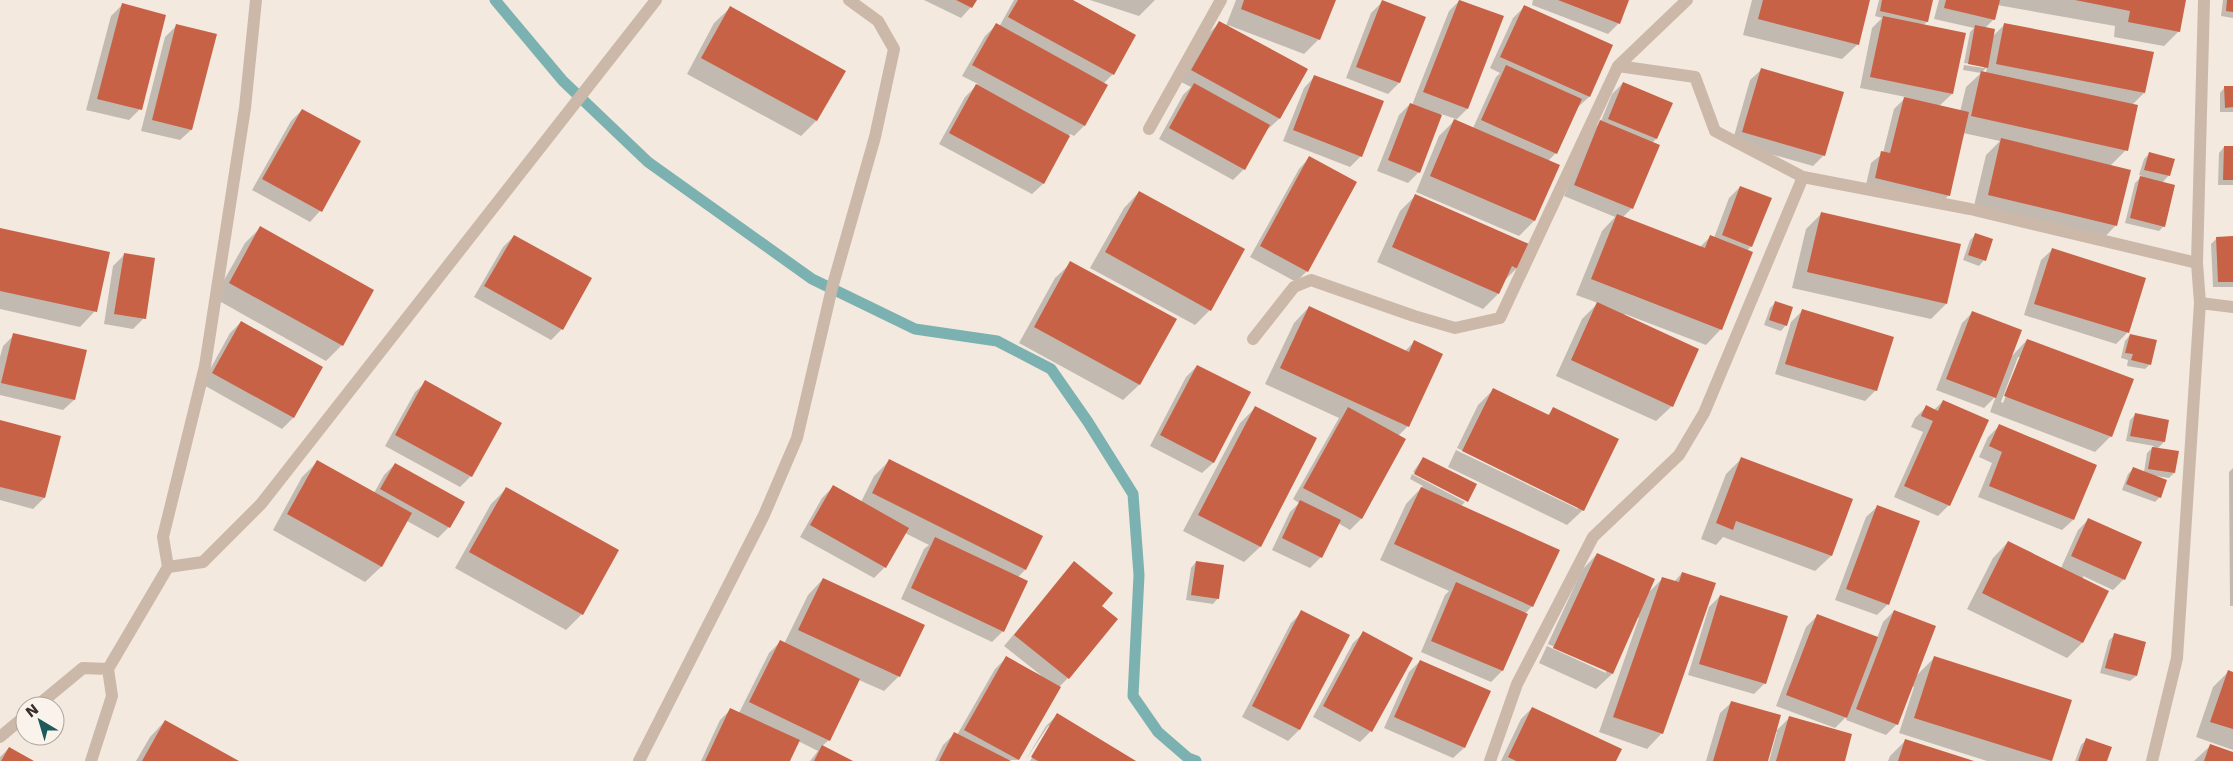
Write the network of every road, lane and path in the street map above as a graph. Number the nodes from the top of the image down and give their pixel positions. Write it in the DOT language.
graph roads {
  1 [pos="256,0"];
  2 [pos="656,0"];
  3 [pos="849,0"];
  4 [pos="1221,0"];
  5 [pos="1687,0"];
  6 [pos="2204,0"];
  7 [pos="1618,66"];
  8 [pos="1149,129"];
  9 [pos="1803,177"];
  10 [pos="2197,263"];
  11 [pos="2200,304"];
  12 [pos="2233,307"];
  13 [pos="1253,338"];
  14 [pos="168,567"];
  15 [pos="108,669"];
  16 [pos="49,696"];
  17 [pos="15,724"];
  18 [pos="0,737"];
  19 [pos="91,761"];
  20 [pos="639,761"];
  21 [pos="1490,761"];
  22 [pos="2152,761"];
  1 -- 14 [label="street"];
  2 -- 14 [label="street"];
  3 -- 20 [label="street"];
  4 -- 8 [label="street"];
  5 -- 7 [label="street"];
  6 -- 10 [label="street"];
  7 -- 9 [label="street"];
  7 -- 13 [label="street"];
  9 -- 10 [label="street"];
  9 -- 21 [label="street"];
  10 -- 11 [label="street"];
  11 -- 12 [label="street"];
  11 -- 22 [label="street"];
  14 -- 15 [label="street"];
  15 -- 16 [label="street"];
  15 -- 19 [label="street"];
  17 -- 18 [label="street"];
}
